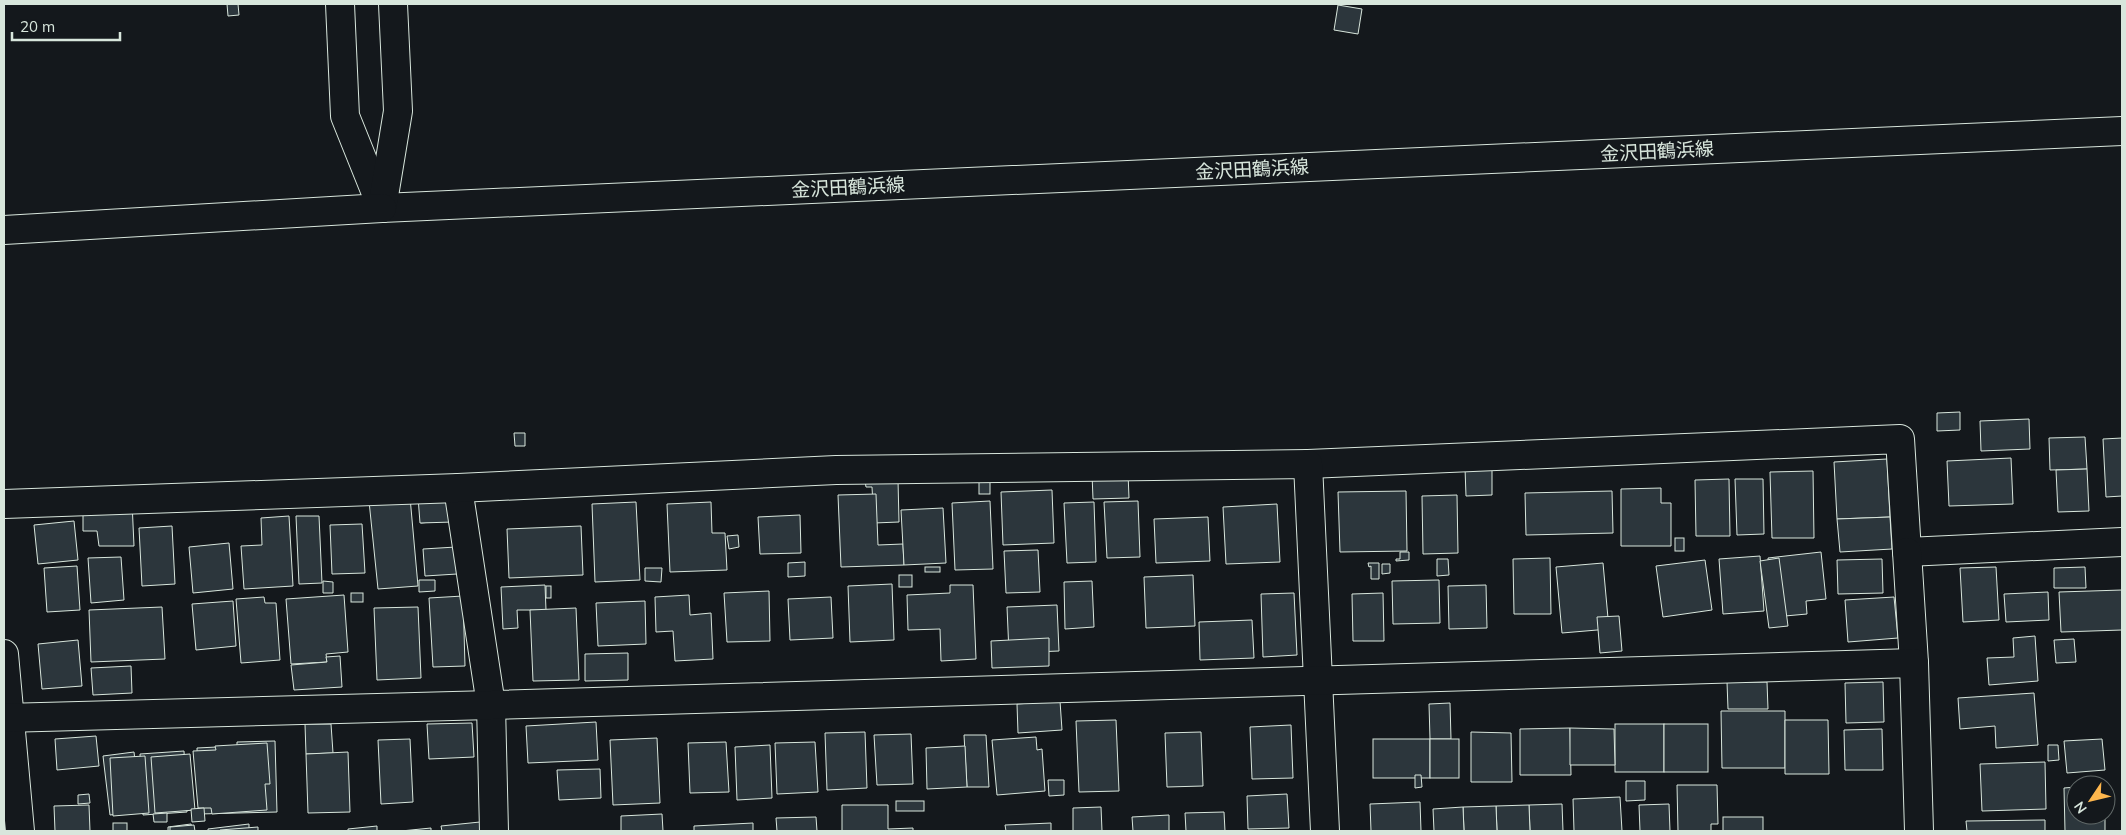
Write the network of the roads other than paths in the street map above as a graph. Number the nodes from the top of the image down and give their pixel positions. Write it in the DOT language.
graph roads {
  1 [pos="340,4"];
  2 [pos="393,4"];
  3 [pos="2122,130"];
  4 [pos="382,208"];
  5 [pos="4,230"];
  6 [pos="1308,464"];
  7 [pos="458,488"];
  8 [pos="4,504"];
  9 [pos="2122,542"];
  10 [pos="1907,552"];
  11 [pos="4,654"];
  12 [pos="1914,663"];
  13 [pos="1317,681"];
  14 [pos="491,706"];
  15 [pos="6,718"];
  16 [pos="20,831"];
  17 [pos="494,831"];
  18 [pos="1325,831"];
  19 [pos="1919,831"];
  1 -- 4 [label="main road"];
  2 -- 4 [label="main road"];
  3 -- 4 [label="main road, 金沢田鶴浜線"];
  4 -- 5 [label="main road, 金沢田鶴浜線"];
  6 -- 7 [label="main road"];
  6 -- 10 [label="main road"];
  6 -- 13 [label="main road"];
  7 -- 8 [label="main road"];
  7 -- 14 [label="main road"];
  9 -- 10 [label="main road"];
  10 -- 12 [label="main road"];
  11 -- 15 [label="main road"];
  12 -- 13 [label="main road"];
  12 -- 19 [label="main road"];
  13 -- 14 [label="main road"];
  13 -- 18 [label="main road"];
  14 -- 15 [label="main road"];
  14 -- 17 [label="main road"];
  15 -- 16 [label="main road"];
}
